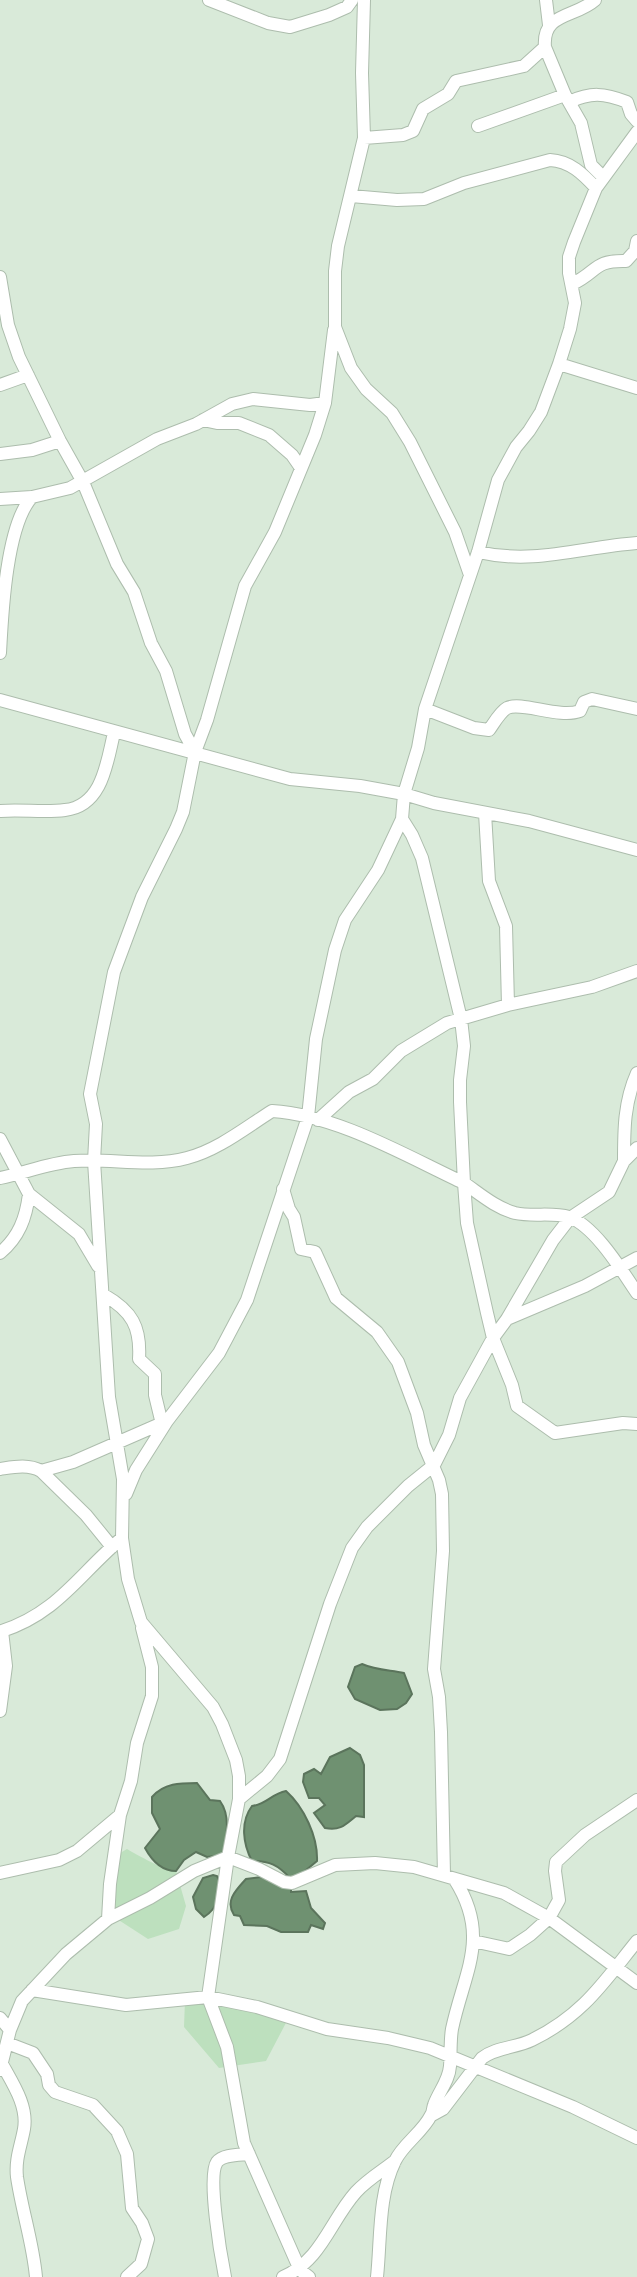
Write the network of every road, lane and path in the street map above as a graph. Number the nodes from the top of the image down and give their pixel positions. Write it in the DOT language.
graph roads {
  1 [pos="209,0"];
  2 [pos="352,0"];
  3 [pos="364,0"];
  4 [pos="546,0"];
  5 [pos="595,0"];
  6 [pos="549,24"];
  7 [pos="545,47"];
  8 [pos="567,99"];
  9 [pos="637,121"];
  10 [pos="478,126"];
  11 [pos="637,132"];
  12 [pos="364,138"];
  13 [pos="599,182"];
  14 [pos="351,196"];
  15 [pos="637,241"];
  16 [pos="0,277"];
  17 [pos="572,284"];
  18 [pos="335,327"];
  19 [pos="559,364"];
  20 [pos="28,374"];
  21 [pos="0,385"];
  22 [pos="637,388"];
  23 [pos="325,403"];
  24 [pos="203,420"];
  25 [pos="60,442"];
  26 [pos="0,454"];
  27 [pos="301,468"];
  28 [pos="83,482"];
  29 [pos="32,497"];
  30 [pos="0,499"];
  31 [pos="637,543"];
  32 [pos="478,552"];
  33 [pos="470,575"];
  34 [pos="0,653"];
  35 [pos="0,700"];
  36 [pos="425,709"];
  37 [pos="637,709"];
  38 [pos="114,733"];
  39 [pos="195,752"];
  40 [pos="404,794"];
  41 [pos="0,811"];
  42 [pos="485,813"];
  43 [pos="402,819"];
  44 [pos="637,850"];
  45 [pos="637,971"];
  46 [pos="508,1005"];
  47 [pos="461,1019"];
  48 [pos="637,1073"];
  49 [pos="313,1118"];
  50 [pos="0,1141"];
  51 [pos="637,1149"];
  52 [pos="94,1161"];
  53 [pos="624,1161"];
  54 [pos="19,1174"];
  55 [pos="0,1178"];
  56 [pos="464,1183"];
  57 [pos="283,1188"];
  58 [pos="29,1194"];
  59 [pos="570,1218"];
  60 [pos="0,1252"];
  61 [pos="637,1258"];
  62 [pos="618,1268"];
  63 [pos="101,1272"];
  64 [pos="637,1293"];
  65 [pos="104,1295"];
  66 [pos="507,1320"];
  67 [pos="493,1338"];
  68 [pos="164,1422"];
  69 [pos="637,1424"];
  70 [pos="117,1443"];
  71 [pos="434,1465"];
  72 [pos="0,1469"];
  73 [pos="41,1471"];
  74 [pos="123,1501"];
  75 [pos="122,1538"];
  76 [pos="111,1547"];
  77 [pos="141,1622"];
  78 [pos="1,1629"];
  79 [pos="0,1710"];
  80 [pos="239,1799"];
  81 [pos="637,1800"];
  82 [pos="120,1815"];
  83 [pos="228,1857"];
  84 [pos="0,1873"];
  85 [pos="449,1878"];
  86 [pos="549,1918"];
  87 [pos="108,1919"];
  88 [pos="473,1941"];
  89 [pos="637,1941"];
  90 [pos="615,1968"];
  91 [pos="637,1983"];
  92 [pos="32,1990"];
  93 [pos="208,1997"];
  94 [pos="4,2030"];
  95 [pos="450,2055"];
  96 [pos="477,2066"];
  97 [pos="1,2067"];
  98 [pos="432,2115"];
  99 [pos="637,2138"];
  100 [pos="249,2154"];
  101 [pos="395,2161"];
  102 [pos="304,2273"];
  103 [pos="36,2277"];
  104 [pos="127,2277"];
  105 [pos="225,2277"];
  106 [pos="283,2277"];
  107 [pos="377,2277"];
  1 -- 2 [label="street"];
  3 -- 12 [label="street"];
  4 -- 6 [label="street"];
  5 -- 6 [label="street"];
  6 -- 7 [label="street"];
  7 -- 8 [label="street"];
  7 -- 12 [label="street"];
  8 -- 9 [label="street"];
  8 -- 10 [label="street"];
  8 -- 13 [label="street"];
  11 -- 13 [label="street"];
  12 -- 14 [label="street"];
  13 -- 14 [label="street"];
  13 -- 17 [label="street"];
  14 -- 18 [label="street"];
  15 -- 17 [label="street"];
  16 -- 20 [label="street"];
  17 -- 19 [label="street"];
  18 -- 23 [label="street"];
  18 -- 33 [label="street"];
  19 -- 22 [label="street"];
  19 -- 32 [label="street"];
  20 -- 21 [label="street"];
  20 -- 25 [label="street"];
  23 -- 24 [label="street"];
  23 -- 27 [label="street"];
  24 -- 27 [label="street"];
  24 -- 28 [label="street"];
  25 -- 26 [label="street"];
  25 -- 28 [label="street"];
  27 -- 39 [label="street"];
  28 -- 29 [label="street"];
  28 -- 39 [label="street"];
  29 -- 30 [label="street"];
  29 -- 34 [label="street"];
  31 -- 32 [label="street"];
  32 -- 33 [label="street"];
  33 -- 36 [label="street"];
  35 -- 38 [label="street"];
  36 -- 37 [label="street"];
  36 -- 40 [label="street"];
  38 -- 39 [label="street"];
  38 -- 41 [label="street"];
  39 -- 40 [label="street"];
  39 -- 52 [label="street"];
  40 -- 42 [label="street"];
  40 -- 43 [label="street"];
  42 -- 44 [label="street"];
  42 -- 46 [label="street"];
  43 -- 47 [label="street"];
  43 -- 49 [label="street"];
  45 -- 46 [label="street"];
  46 -- 47 [label="street"];
  47 -- 49 [label="street"];
  47 -- 56 [label="street"];
  48 -- 53 [label="street"];
  49 -- 52 [label="street"];
  49 -- 56 [label="street"];
  49 -- 57 [label="street"];
  50 -- 54 [label="street"];
  51 -- 53 [label="street"];
  52 -- 54 [label="street"];
  52 -- 63 [label="street"];
  53 -- 59 [label="street"];
  54 -- 55 [label="street"];
  54 -- 58 [label="street"];
  56 -- 59 [label="street"];
  56 -- 67 [label="street"];
  57 -- 68 [label="street"];
  57 -- 71 [label="street"];
  58 -- 60 [label="street"];
  58 -- 63 [label="street"];
  59 -- 62 [label="street"];
  59 -- 66 [label="street"];
  61 -- 62 [label="street"];
  62 -- 64 [label="street"];
  62 -- 66 [label="street"];
  63 -- 65 [label="street"];
  65 -- 68 [label="street"];
  65 -- 70 [label="street"];
  66 -- 67 [label="street"];
  67 -- 69 [label="street"];
  67 -- 71 [label="street"];
  68 -- 70 [label="street"];
  68 -- 74 [label="street"];
  70 -- 73 [label="street"];
  70 -- 74 [label="street"];
  71 -- 80 [label="street"];
  71 -- 85 [label="street"];
  72 -- 73 [label="street"];
  73 -- 76 [label="street"];
  74 -- 75 [label="street"];
  75 -- 76 [label="street"];
  75 -- 77 [label="street"];
  76 -- 78 [label="street"];
  77 -- 80 [label="street"];
  77 -- 82 [label="street"];
  78 -- 79 [label="street"];
  80 -- 83 [label="street"];
  81 -- 86 [label="street"];
  82 -- 84 [label="street"];
  82 -- 87 [label="street"];
  83 -- 85 [label="street"];
  83 -- 87 [label="street"];
  83 -- 93 [label="street"];
  85 -- 86 [label="street"];
  85 -- 88 [label="street"];
  86 -- 88 [label="street"];
  86 -- 90 [label="street"];
  87 -- 92 [label="street"];
  88 -- 95 [label="street"];
  89 -- 90 [label="street"];
  90 -- 91 [label="street"];
  90 -- 96 [label="street"];
  92 -- 93 [label="street"];
  92 -- 94 [label="street"];
  93 -- 95 [label="street"];
  93 -- 100 [label="street"];
  94 -- 97 [label="street"];
  94 -- 104 [label="street"];
  95 -- 96 [label="street"];
  95 -- 98 [label="street"];
  96 -- 98 [label="street"];
  96 -- 99 [label="street"];
  97 -- 103 [label="street"];
  98 -- 101 [label="street"];
  100 -- 102 [label="street"];
  100 -- 105 [label="street"];
  101 -- 102 [label="street"];
  101 -- 107 [label="street"];
  102 -- 106 [label="street"];
}
